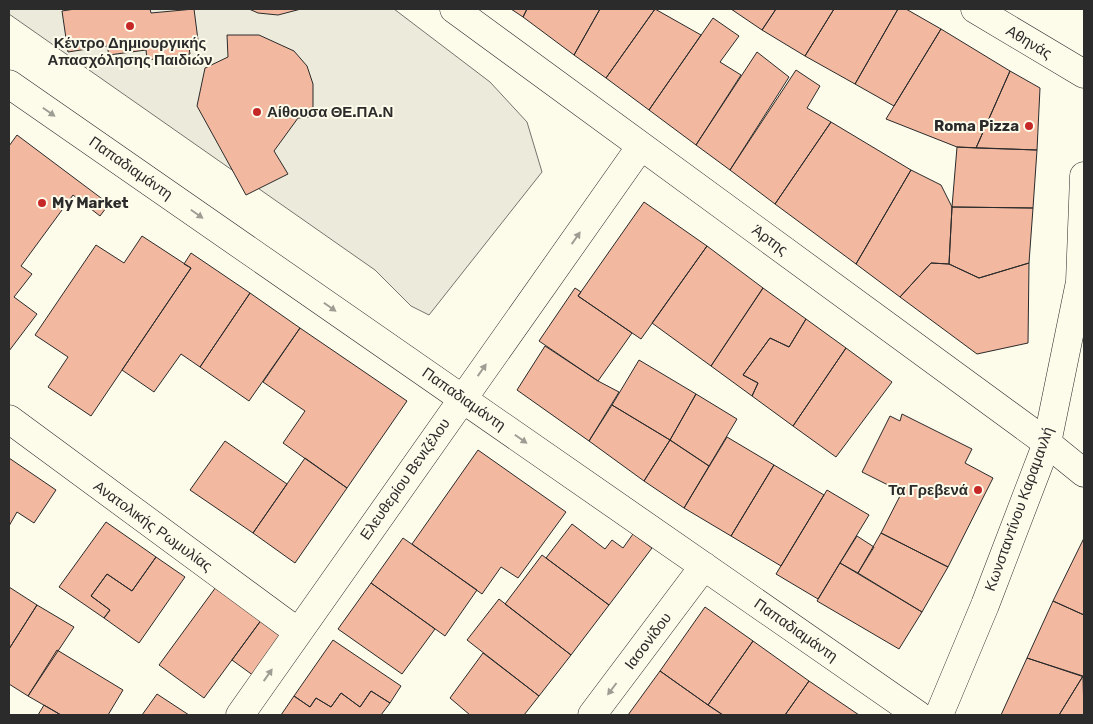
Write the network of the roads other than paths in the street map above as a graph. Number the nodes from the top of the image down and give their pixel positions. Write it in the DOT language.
graph roads {
  1 [pos="454,9"];
  2 [pos="975,9"];
  3 [pos="1084,74"];
  4 [pos="9,84"];
  5 [pos="641,146"];
  6 [pos="1084,176"];
  7 [pos="462,398"];
  8 [pos="9,419"];
  9 [pos="1047,443"];
  10 [pos="1084,473"];
  11 [pos="704,566"];
  12 [pos="298,632"];
  13 [pos="240,715"];
  14 [pos="592,715"];
  15 [pos="918,715"];
  16 [pos="939,715"];
  1 -- 5 [label="street, Άρτης"];
  2 -- 3 [label="street, Αθηνάς"];
  4 -- 7 [label="street, Παπαδιαμάντη, one-way"];
  7 -- 5 [label="street, Ελευθερίου Βενιζέλου, one-way"];
  5 -- 9 [label="street, Άρτης"];
  6 -- 9 [label="street, Κωνσταντίνου Καραμανλή"];
  7 -- 11 [label="street, Παπαδιαμάντη, one-way"];
  7 -- 12 [label="street, Ελευθερίου Βενιζέλου"];
  8 -- 12 [label="street, Ανατολικής Ρωμυλίας"];
  9 -- 10 [label="street, Άρτης"];
  9 -- 16 [label="street, Κωνσταντίνου Καραμανλή"];
  11 -- 14 [label="street, Ιασoνίδου, one-way"];
  11 -- 15 [label="street, Παπαδιαμάντη"];
  13 -- 12 [label="street, Ελευθερίου Βενιζέλου, one-way"];
}
